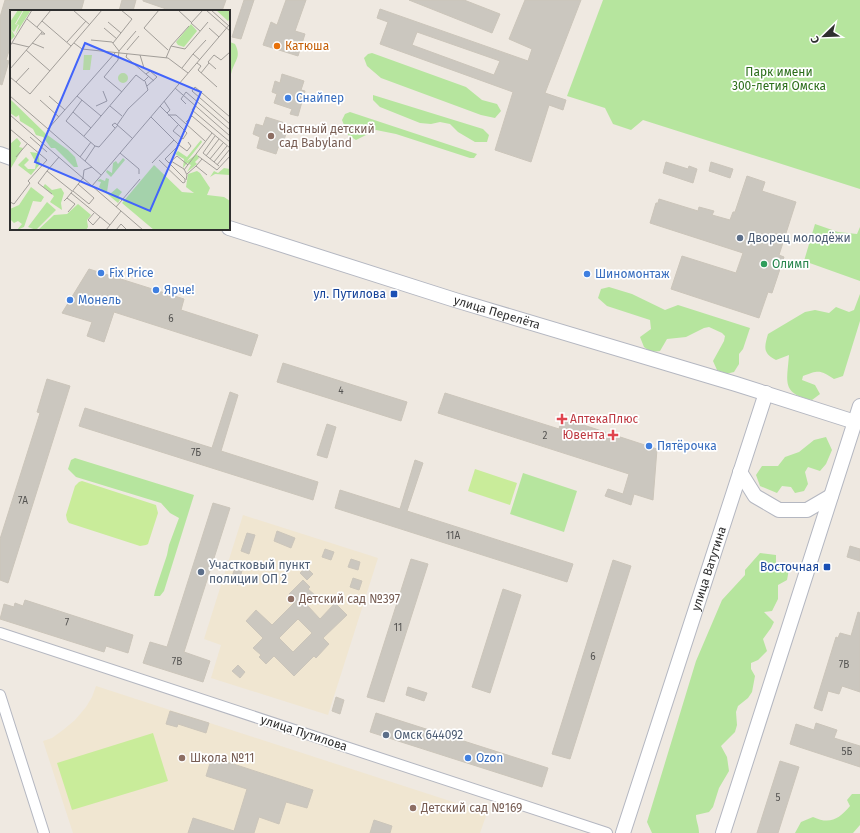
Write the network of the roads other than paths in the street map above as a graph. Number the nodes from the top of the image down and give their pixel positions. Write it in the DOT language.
graph roads {
  1 [pos="0,154"];
  2 [pos="10,158"];
  3 [pos="230,228"];
  4 [pos="766,393"];
  5 [pos="860,406"];
  6 [pos="855,422"];
  7 [pos="740,472"];
  8 [pos="831,496"];
  9 [pos="0,633"];
  10 [pos="0,695"];
  11 [pos="44,833"];
  12 [pos="607,833"];
  13 [pos="623,833"];
  14 [pos="723,833"];
  1 -- 2 [label="main road"];
  3 -- 4 [label="main road, улица Перелёта"];
  4 -- 6 [label="main road"];
  4 -- 7 [label="main road, улица Ватутина"];
  5 -- 6 [label="main road"];
  6 -- 8 [label="main road"];
  7 -- 8 [label="main road"];
  7 -- 13 [label="main road, улица Ватутина"];
  8 -- 14 [label="main road"];
  9 -- 12 [label="street, улица Путилова"];
  10 -- 11 [label="street"];
}
